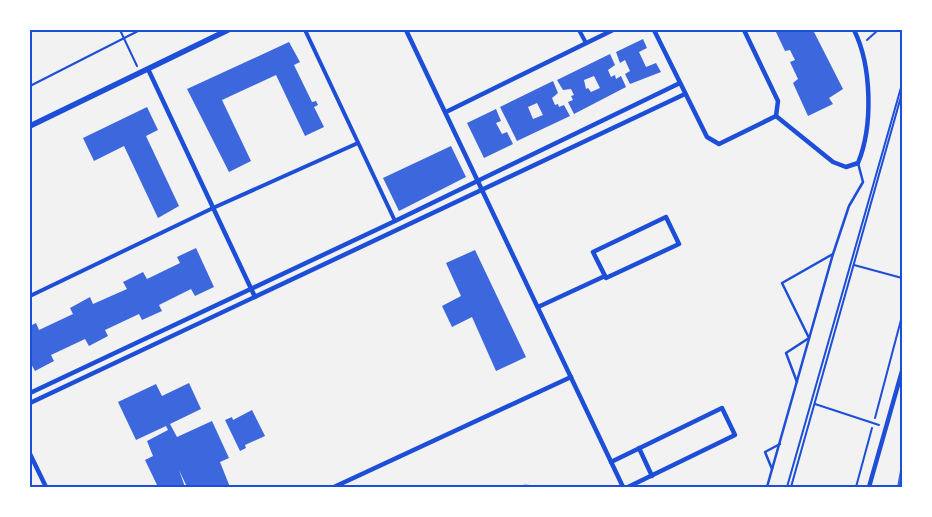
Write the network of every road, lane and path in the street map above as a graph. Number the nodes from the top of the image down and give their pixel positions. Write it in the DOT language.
graph roads {
  1 [pos="120,30"];
  2 [pos="140,30"];
  3 [pos="228,30"];
  4 [pos="305,30"];
  5 [pos="406,30"];
  6 [pos="579,30"];
  7 [pos="613,30"];
  8 [pos="654,30"];
  9 [pos="744,30"];
  10 [pos="854,30"];
  11 [pos="878,30"];
  12 [pos="124,39"];
  13 [pos="586,43"];
  14 [pos="859,45"];
  15 [pos="148,69"];
  16 [pos="140,73"];
  17 [pos="680,82"];
  18 [pos="902,84"];
  19 [pos="30,86"];
  20 [pos="902,93"];
  21 [pos="685,94"];
  22 [pos="446,112"];
  23 [pos="776,116"];
  24 [pos="30,126"];
  25 [pos="358,143"];
  26 [pos="858,163"];
  27 [pos="479,180"];
  28 [pos="484,191"];
  29 [pos="213,208"];
  30 [pos="395,221"];
  31 [pos="833,254"];
  32 [pos="852,265"];
  33 [pos="605,276"];
  34 [pos="902,278"];
  35 [pos="250,288"];
  36 [pos="30,296"];
  37 [pos="255,297"];
  38 [pos="538,307"];
  39 [pos="902,316"];
  40 [pos="809,338"];
  41 [pos="902,371"];
  42 [pos="571,377"];
  43 [pos="797,382"];
  44 [pos="30,393"];
  45 [pos="30,403"];
  46 [pos="811,403"];
  47 [pos="815,404"];
  48 [pos="875,418"];
  49 [pos="872,428"];
  50 [pos="886,428"];
  51 [pos="780,444"];
  52 [pos="639,448"];
  53 [pos="30,454"];
  54 [pos="611,462"];
  55 [pos="772,470"];
  56 [pos="652,476"];
  57 [pos="46,487"];
  58 [pos="334,487"];
  59 [pos="622,487"];
  60 [pos="628,487"];
  61 [pos="768,487"];
  62 [pos="787,487"];
  63 [pos="791,487"];
  64 [pos="856,487"];
  65 [pos="869,487"];
  1 -- 12 [label="path"];
  2 -- 12 [label="path"];
  3 -- 15 [label="street"];
  4 -- 25 [label="street"];
  5 -- 22 [label="street"];
  6 -- 13 [label="street"];
  7 -- 13 [label="street"];
  8 -- 17 [label="street"];
  9 -- 23 [label="street"];
  10 -- 14 [label="street"];
  11 -- 14 [label="path"];
  12 -- 16 [label="path"];
  12 -- 19 [label="path"];
  13 -- 22 [label="street"];
  14 -- 26 [label="street"];
  15 -- 16 [label="street"];
  15 -- 29 [label="street"];
  16 -- 24 [label="street"];
  17 -- 21 [label="street"];
  17 -- 27 [label="street"];
  18 -- 32 [label="path"];
  20 -- 32 [label="path"];
  21 -- 23 [label="street"];
  21 -- 28 [label="street"];
  22 -- 27 [label="street"];
  23 -- 26 [label="street"];
  25 -- 29 [label="street"];
  25 -- 30 [label="street"];
  26 -- 31 [label="lane"];
  27 -- 28 [label="street"];
  27 -- 30 [label="street"];
  28 -- 37 [label="street"];
  28 -- 38 [label="street"];
  29 -- 35 [label="street"];
  29 -- 36 [label="street"];
  30 -- 35 [label="street"];
  31 -- 40 [label="lane"];
  31 -- 40 [label="lane"];
  32 -- 34 [label="path"];
  32 -- 46 [label="path"];
  32 -- 47 [label="path"];
  33 -- 33 [label="street"];
  33 -- 38 [label="street"];
  35 -- 37 [label="street"];
  35 -- 44 [label="street"];
  37 -- 45 [label="street"];
  38 -- 42 [label="street"];
  39 -- 48 [label="path"];
  40 -- 43 [label="lane"];
  40 -- 43 [label="lane"];
  41 -- 50 [label="street"];
  42 -- 54 [label="street"];
  42 -- 58 [label="street"];
  43 -- 51 [label="lane"];
  46 -- 47 [label="path"];
  46 -- 62 [label="path"];
  47 -- 50 [label="path"];
  47 -- 63 [label="path"];
  49 -- 64 [label="path"];
  50 -- 65 [label="street"];
  51 -- 55 [label="lane"];
  51 -- 55 [label="lane"];
  52 -- 54 [label="street"];
  52 -- 56 [label="street"];
  52 -- 56 [label="street"];
  53 -- 57 [label="street"];
  54 -- 59 [label="street"];
  55 -- 61 [label="lane"];
  56 -- 60 [label="street"];
}
